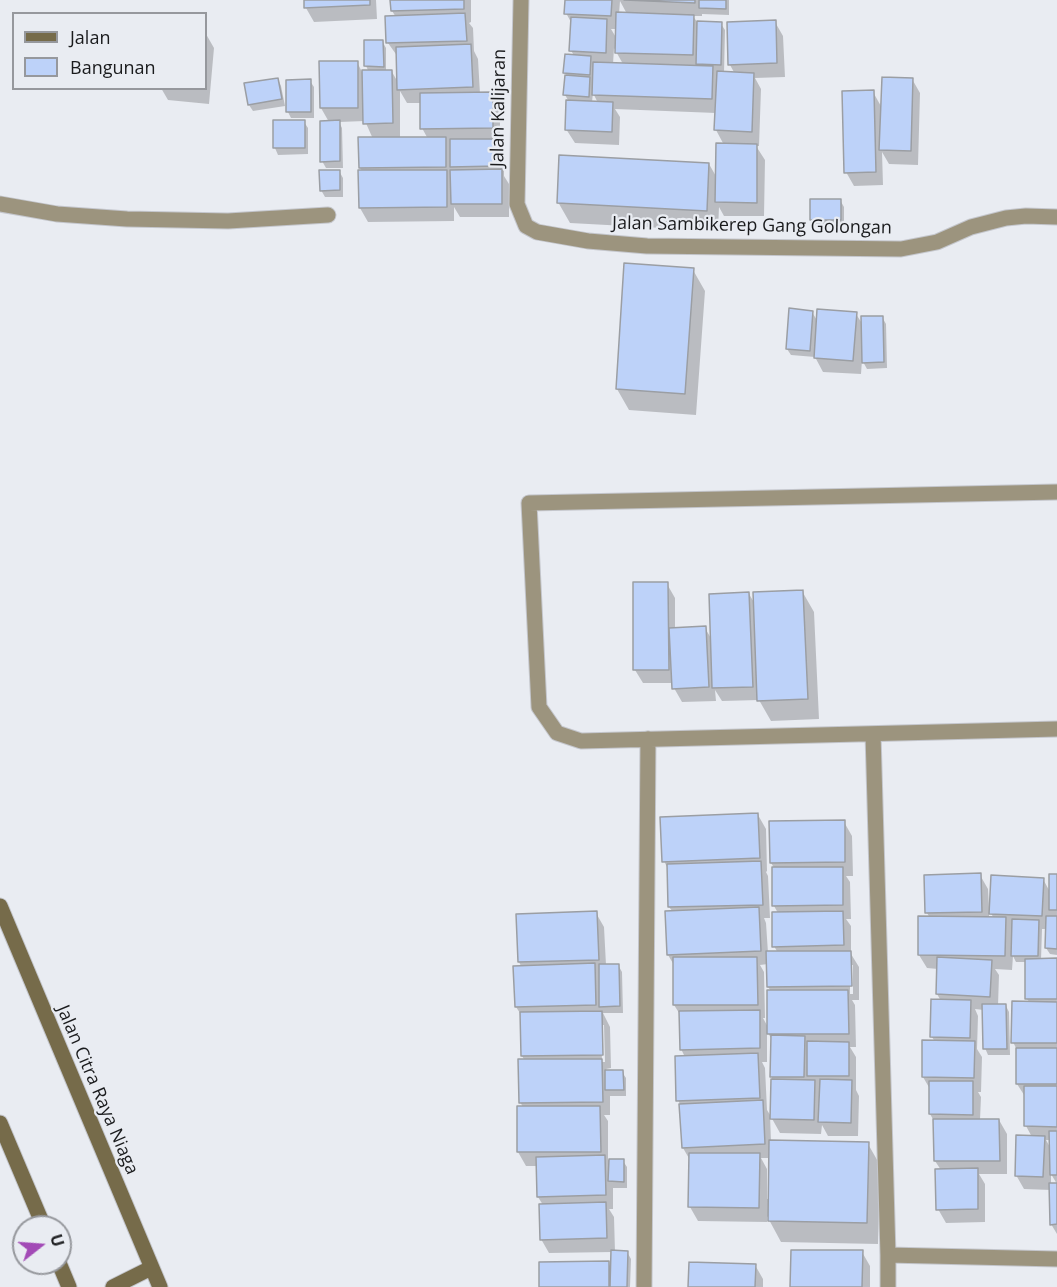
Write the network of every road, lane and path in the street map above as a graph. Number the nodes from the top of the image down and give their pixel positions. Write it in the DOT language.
graph roads {
  1 [pos="521,0"];
  2 [pos="0,204"];
  3 [pos="328,215"];
  4 [pos="521,216"];
  5 [pos="1057,217"];
  6 [pos="1057,492"];
  7 [pos="1057,729"];
  8 [pos="873,734"];
  9 [pos="648,739"];
  10 [pos="0,906"];
  11 [pos="0,1123"];
  12 [pos="39,1215"];
  13 [pos="888,1256"];
  14 [pos="1057,1259"];
  15 [pos="151,1268"];
  16 [pos="113,1287"];
  17 [pos="160,1287"];
  18 [pos="644,1287"];
  19 [pos="888,1287"];
  1 -- 4 [label="street, Jalan Kalijaran"];
  2 -- 3 [label="street"];
  4 -- 5 [label="street, Jalan Sambikerep Gang Golongan"];
  6 -- 9 [label="street"];
  7 -- 8 [label="street"];
  8 -- 9 [label="street"];
  8 -- 13 [label="street"];
  9 -- 18 [label="street"];
  10 -- 15 [label="street, Jalan Citra Raya Niaga"];
  11 -- 12 [label="street"];
  13 -- 14 [label="street"];
  13 -- 19 [label="street"];
  15 -- 16 [label="street"];
  15 -- 17 [label="street, Jalan Citra Raya Niaga"];
}
